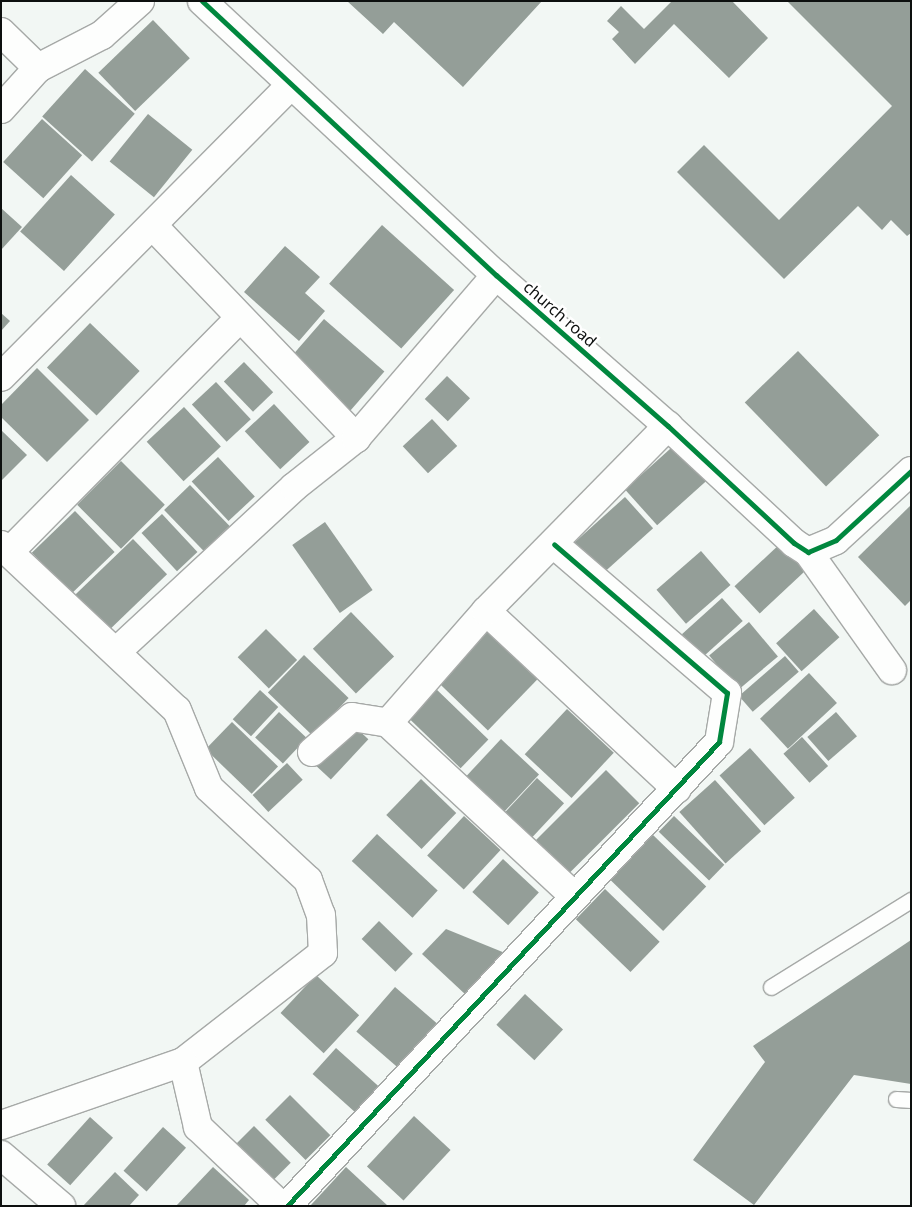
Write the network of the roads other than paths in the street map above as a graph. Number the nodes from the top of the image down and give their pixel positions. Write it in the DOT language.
graph roads {
  1 [pos="140,1"];
  2 [pos="202,1"];
  3 [pos="1,32"];
  4 [pos="38,68"];
  5 [pos="291,85"];
  6 [pos="1,109"];
  7 [pos="153,226"];
  8 [pos="496,275"];
  9 [pos="240,318"];
  10 [pos="1,377"];
  11 [pos="668,426"];
  12 [pos="356,438"];
  13 [pos="909,477"];
  14 [pos="554,544"];
  15 [pos="5,548"];
  16 [pos="808,552"];
  17 [pos="486,611"];
  18 [pos="116,652"];
  19 [pos="892,670"];
  20 [pos="388,723"];
  21 [pos="312,752"];
  22 [pos="677,789"];
  23 [pos="574,896"];
  24 [pos="911,900"];
  25 [pos="771,987"];
  26 [pos="184,1062"];
  27 [pos="1,1125"];
  28 [pos="1,1155"];
  29 [pos="61,1206"];
  30 [pos="281,1206"];
  31 [pos="287,1206"];
  1 -- 4 [label="street"];
  2 -- 5 [label="street, church road"];
  3 -- 4 [label="street"];
  4 -- 6 [label="street"];
  5 -- 7 [label="street"];
  5 -- 8 [label="street, church road"];
  7 -- 9 [label="street"];
  7 -- 10 [label="street"];
  8 -- 11 [label="street, church road"];
  8 -- 12 [label="street"];
  9 -- 12 [label="street"];
  9 -- 15 [label="street"];
  11 -- 14 [label="street"];
  11 -- 16 [label="street, church road"];
  12 -- 18 [label="street"];
  13 -- 16 [label="street"];
  14 -- 17 [label="street"];
  14 -- 22 [label="street"];
  15 -- 18 [label="street"];
  16 -- 19 [label="street, church road"];
  17 -- 20 [label="street"];
  17 -- 22 [label="street"];
  18 -- 26 [label="street"];
  20 -- 21 [label="street"];
  20 -- 23 [label="street"];
  22 -- 23 [label="street"];
  23 -- 31 [label="street"];
  24 -- 25 [label="lane"];
  26 -- 27 [label="street"];
  26 -- 30 [label="street"];
  28 -- 29 [label="street"];
}
